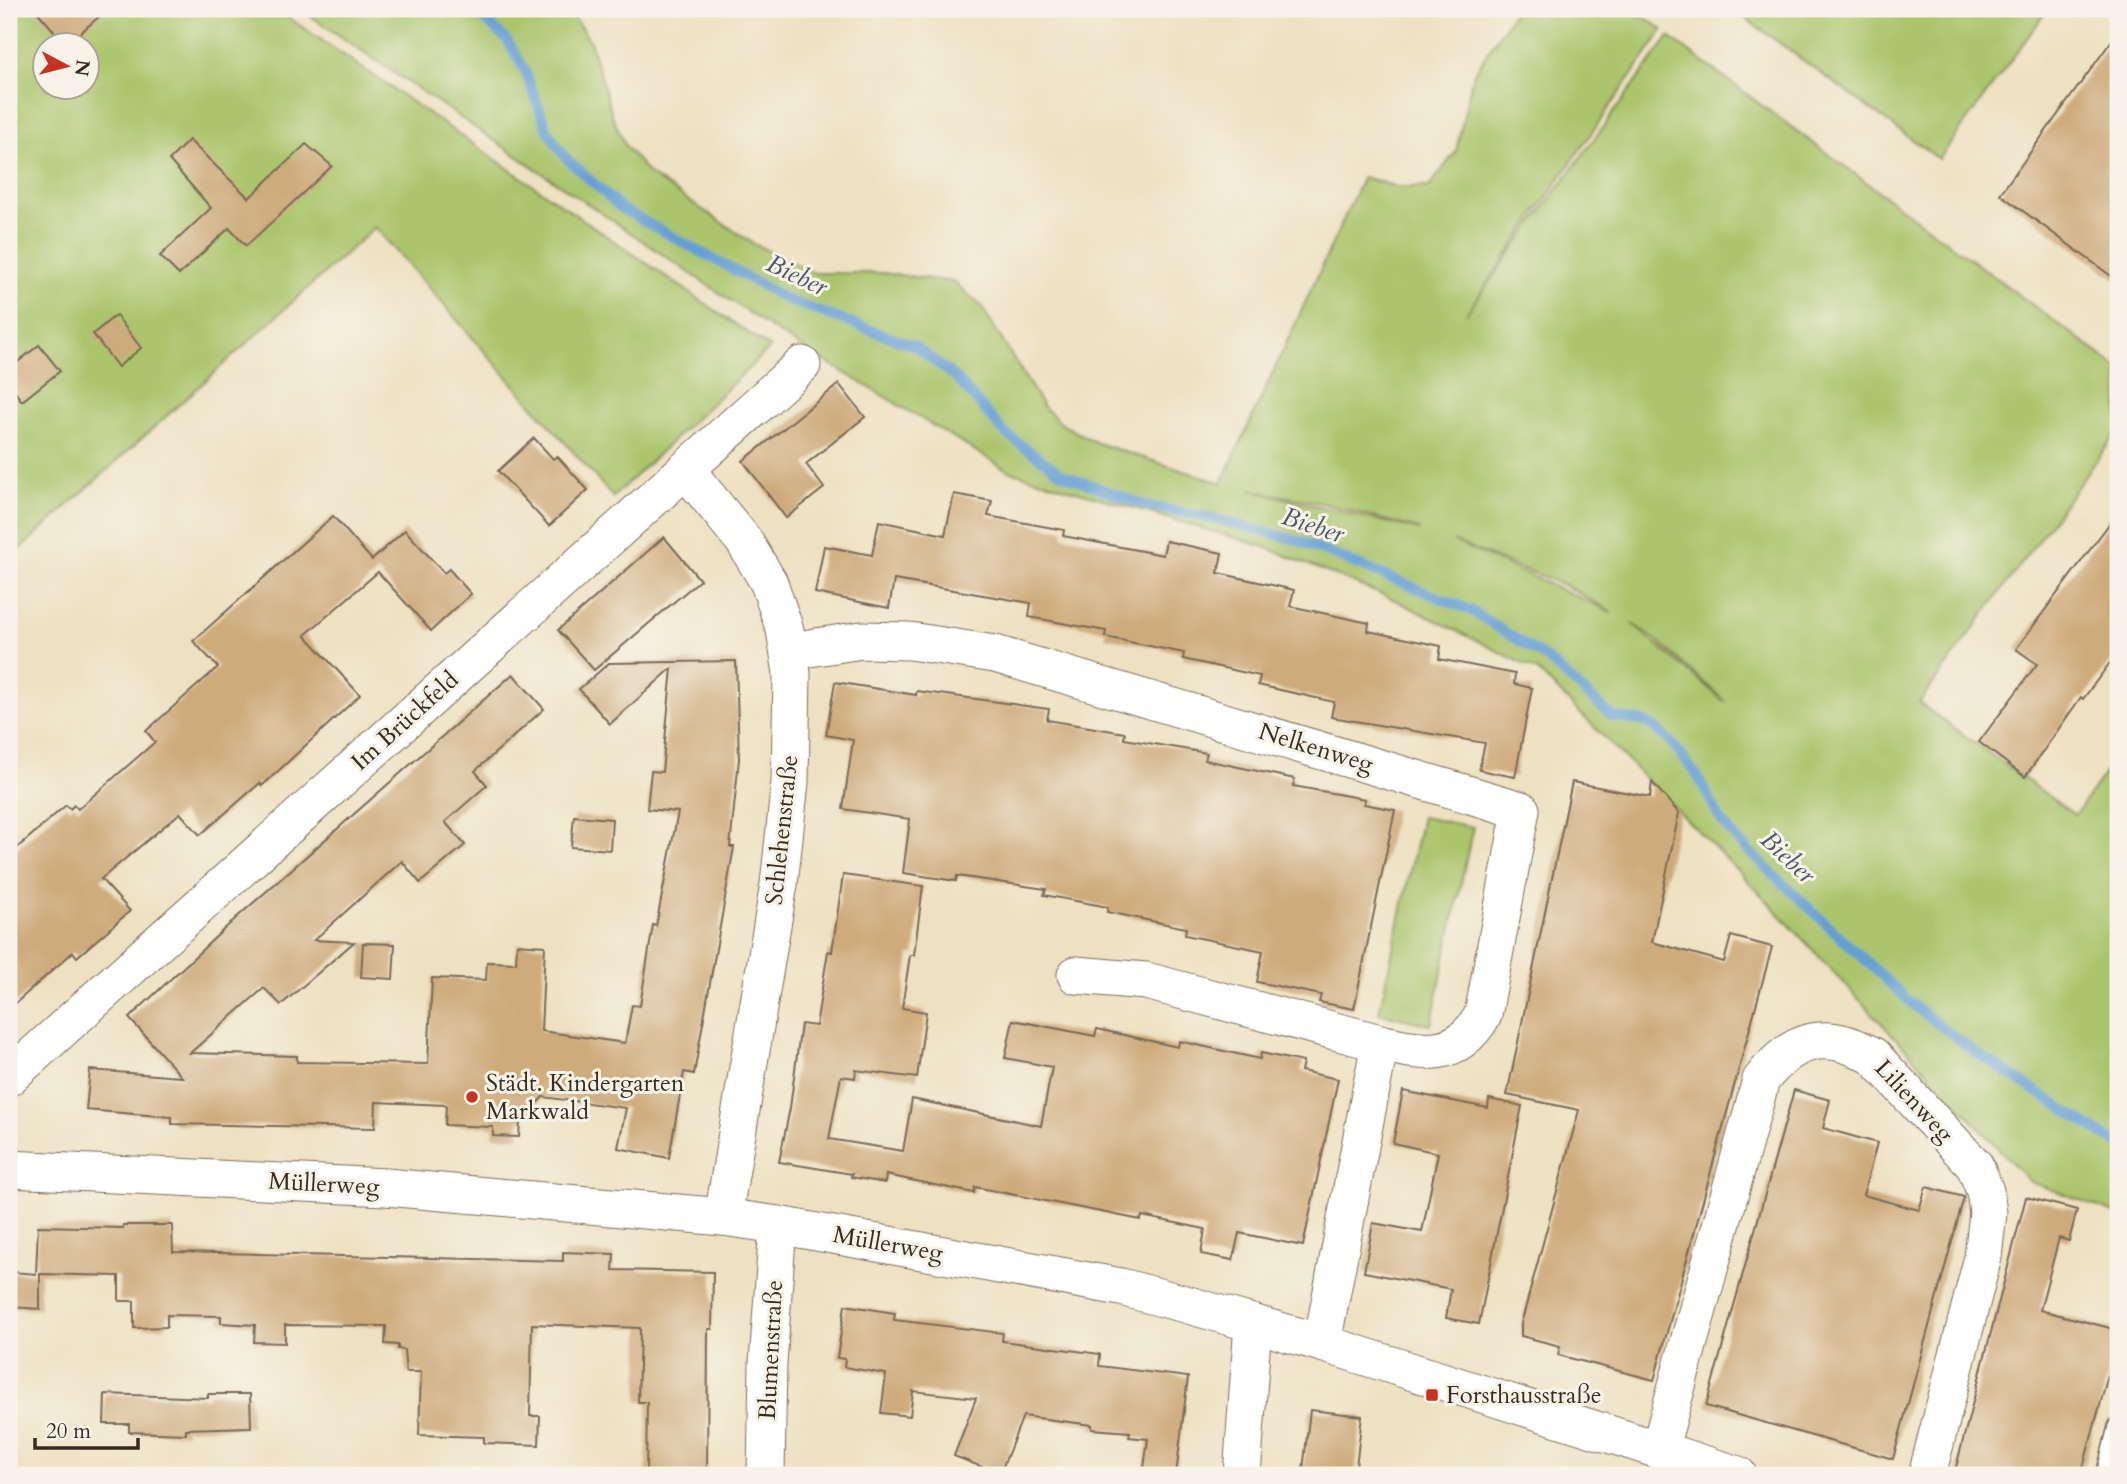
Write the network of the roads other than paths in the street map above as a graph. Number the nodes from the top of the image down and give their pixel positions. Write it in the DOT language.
graph roads {
  1 [pos="802,365"];
  2 [pos="686,470"];
  3 [pos="790,651"];
  4 [pos="1076,975"];
  5 [pos="1380,1043"];
  6 [pos="9,1077"];
  7 [pos="9,1170"];
  8 [pos="723,1217"];
  9 [pos="778,1224"];
  10 [pos="1253,1323"];
  11 [pos="1322,1343"];
  12 [pos="2118,1427"];
  13 [pos="1659,1451"];
  14 [pos="766,1475"];
  15 [pos="1242,1475"];
  16 [pos="1738,1475"];
  17 [pos="1927,1475"];
  18 [pos="2106,1475"];
  1 -- 2 [label="street, Im Brückfeld"];
  2 -- 3 [label="street, Schlehenstraße"];
  2 -- 6 [label="street, Im Brückfeld"];
  3 -- 5 [label="street, Nelkenweg"];
  3 -- 8 [label="street, Schlehenstraße"];
  4 -- 5 [label="street, Nelkenweg"];
  5 -- 11 [label="street"];
  7 -- 8 [label="street, Müllerweg"];
  8 -- 9 [label="street, Müllerweg"];
  9 -- 10 [label="street, Müllerweg"];
  9 -- 14 [label="street, Blumenstraße"];
  10 -- 11 [label="street, Müllerweg"];
  10 -- 15 [label="street"];
  11 -- 13 [label="street, Müllerweg"];
  12 -- 18 [label="lane"];
  13 -- 16 [label="street, Müllerweg"];
  13 -- 17 [label="street, Lilienweg"];
}
